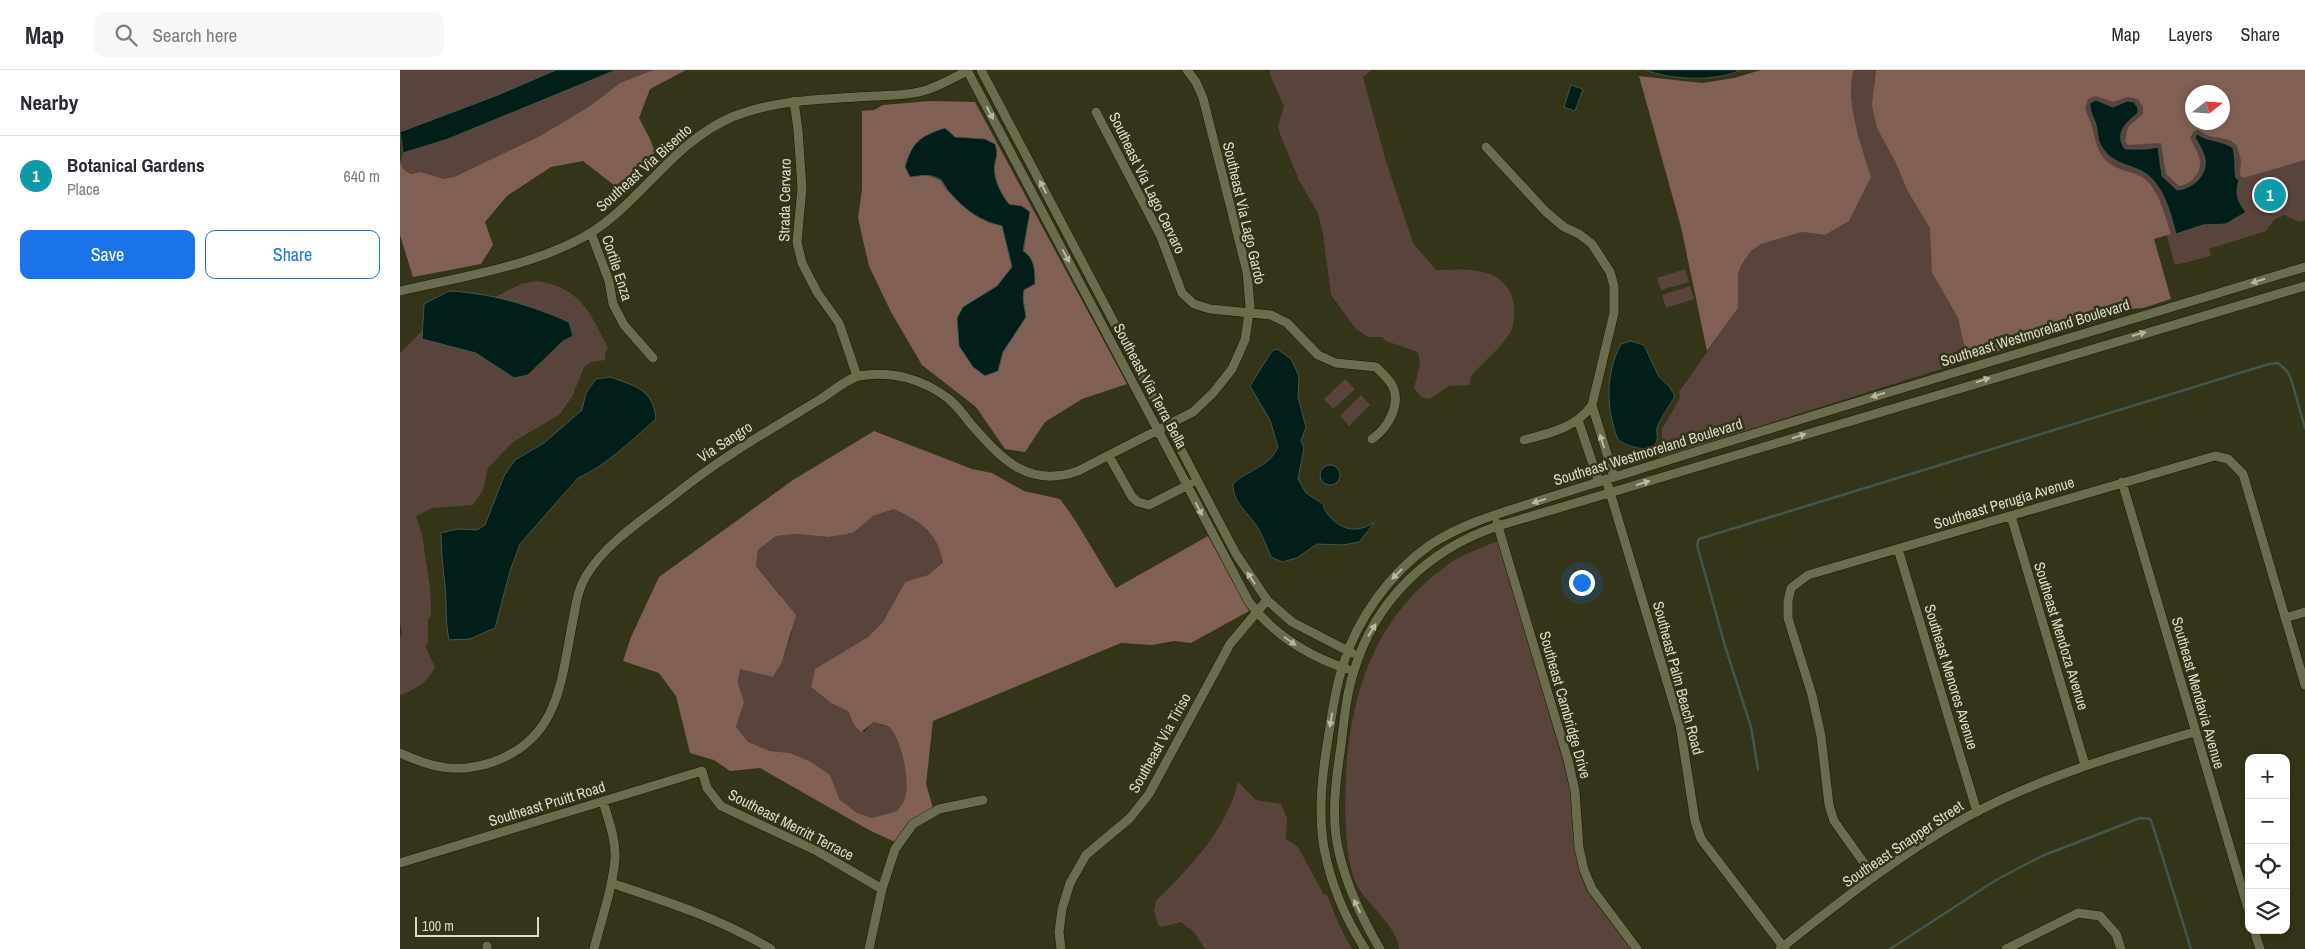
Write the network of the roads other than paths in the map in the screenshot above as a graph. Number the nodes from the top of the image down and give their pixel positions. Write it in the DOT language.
graph roads {
  1 [pos="967,70"];
  2 [pos="981,70"];
  3 [pos="1187,70"];
  4 [pos="794,101"];
  5 [pos="1096,112"];
  6 [pos="1486,147"];
  7 [pos="591,233"];
  8 [pos="2305,267"];
  9 [pos="2305,286"];
  10 [pos="400,291"];
  11 [pos="1249,313"];
  12 [pos="653,358"];
  13 [pos="856,376"];
  14 [pos="1592,404"];
  15 [pos="1578,420"];
  16 [pos="1169,424"];
  17 [pos="1158,430"];
  18 [pos="1372,438"];
  19 [pos="1524,440"];
  20 [pos="1109,456"];
  21 [pos="1606,479"];
  22 [pos="1198,480"];
  23 [pos="2122,482"];
  24 [pos="1187,486"];
  25 [pos="1610,492"];
  26 [pos="1495,515"];
  27 [pos="2011,516"];
  28 [pos="1498,526"];
  29 [pos="1898,549"];
  30 [pos="1267,600"];
  31 [pos="1257,612"];
  32 [pos="2305,612"];
  33 [pos="2285,618"];
  34 [pos="1348,651"];
  35 [pos="1359,656"];
  36 [pos="1342,667"];
  37 [pos="1353,671"];
  38 [pos="2305,685"];
  39 [pos="2194,732"];
  40 [pos="400,753"];
  41 [pos="2085,765"];
  42 [pos="702,771"];
  43 [pos="983,800"];
  44 [pos="603,801"];
  45 [pos="1977,812"];
  46 [pos="400,863"];
  47 [pos="1874,877"];
  48 [pos="611,883"];
  49 [pos="882,890"];
  50 [pos="2245,899"];
  51 [pos="2255,934"];
  52 [pos="1782,948"];
  53 [pos="594,949"];
  54 [pos="771,949"];
  55 [pos="869,949"];
  56 [pos="1061,949"];
  57 [pos="1365,949"];
  58 [pos="1380,949"];
  59 [pos="1637,949"];
  60 [pos="2006,949"];
  61 [pos="2121,949"];
  62 [pos="2260,949"];
  1 -- 4 [label="street, Southeast Via Bisento"];
  1 -- 17 [label="street, Southeast Via Terra Bella, one-way"];
  16 -- 2 [label="street, Southeast Via Terra Bella, one-way"];
  3 -- 11 [label="street, Southeast Via Lago Gardo"];
  4 -- 7 [label="street, Southeast Via Bisento"];
  4 -- 13 [label="street, Strada Cervaro"];
  5 -- 11 [label="street, Southeast Via Lago Cervaro"];
  6 -- 14 [label="street"];
  7 -- 10 [label="street, Southeast Via Bisento"];
  7 -- 12 [label="street, Cortile Enza"];
  8 -- 21 [label="street, Southeast Westmoreland Boulevard, one-way"];
  25 -- 9 [label="street, Southeast Westmoreland Boulevard, one-way"];
  11 -- 16 [label="street, Southeast Via Lago Gardo"];
  11 -- 18 [label="street, Southeast Via Lago Cervaro"];
  13 -- 20 [label="street, Via Sangro"];
  13 -- 40 [label="street, Via Sangro"];
  14 -- 15 [label="street"];
  21 -- 14 [label="street, one-way"];
  15 -- 19 [label="street"];
  15 -- 21 [label="street"];
  16 -- 17 [label="street, Via Sangro"];
  16 -- 22 [label="street, Southeast Via Terra Bella"];
  17 -- 20 [label="street, Via Sangro"];
  17 -- 24 [label="street, Southeast Via Terra Bella"];
  20 -- 24 [label="street"];
  21 -- 25 [label="street, Southeast Palm Beach Road"];
  21 -- 26 [label="street, Southeast Westmoreland Boulevard, one-way"];
  22 -- 24 [label="street"];
  30 -- 22 [label="street, Southeast Via Terra Bella, one-way"];
  23 -- 27 [label="street, Southeast Perugia Avenue"];
  23 -- 33 [label="street, Southeast Perugia Avenue"];
  23 -- 39 [label="street, Southeast Mendavia Avenue"];
  24 -- 31 [label="street, Southeast Via Terra Bella, one-way"];
  25 -- 28 [label="street, Southeast Westmoreland Boulevard"];
  25 -- 52 [label="street, Southeast Palm Beach Road"];
  26 -- 28 [label="street, Southeast Cambridge Drive"];
  26 -- 34 [label="street, Southeast Westmoreland Boulevard, one-way"];
  27 -- 29 [label="street, Southeast Perugia Avenue"];
  27 -- 41 [label="street, Southeast Mendoza Avenue"];
  35 -- 28 [label="street, Southeast Westmoreland Boulevard, one-way"];
  28 -- 59 [label="street, Southeast Cambridge Drive"];
  29 -- 45 [label="street, Southeast Menores Avenue"];
  29 -- 47 [label="street, Southeast Perugia Avenue"];
  30 -- 31 [label="street, Southeast Via Tiriso"];
  30 -- 34 [label="street, Southeast Via Terra Bella"];
  31 -- 36 [label="street, Southeast Via Terra Bella, one-way"];
  31 -- 56 [label="street, Southeast Via Tiriso"];
  32 -- 33 [label="street"];
  33 -- 38 [label="street"];
  34 -- 35 [label="street, Southeast Via Terra Bella"];
  34 -- 36 [label="street, Southeast Westmoreland Boulevard"];
  35 -- 37 [label="street, Southeast Westmoreland Boulevard"];
  36 -- 37 [label="street, Southeast Via Terra Bella"];
  36 -- 57 [label="street, Southeast Westmoreland Boulevard, one-way"];
  58 -- 37 [label="street, Southeast Westmoreland Boulevard, one-way"];
  39 -- 41 [label="street, Southeast Snapper Street"];
  39 -- 50 [label="street, Southeast Mendavia Avenue"];
  41 -- 45 [label="street, Southeast Snapper Street"];
  42 -- 44 [label="street, Southeast Pruitt Road"];
  42 -- 49 [label="street, Southeast Merritt Terrace"];
  43 -- 49 [label="street"];
  44 -- 46 [label="street, Southeast Pruitt Road"];
  44 -- 48 [label="street"];
  45 -- 47 [label="street, Southeast Snapper Street"];
  47 -- 52 [label="street, Southeast Snapper Street"];
  48 -- 53 [label="street"];
  48 -- 54 [label="street"];
  49 -- 55 [label="street"];
  51 -- 62 [label="street"];
  60 -- 61 [label="street"];
}
